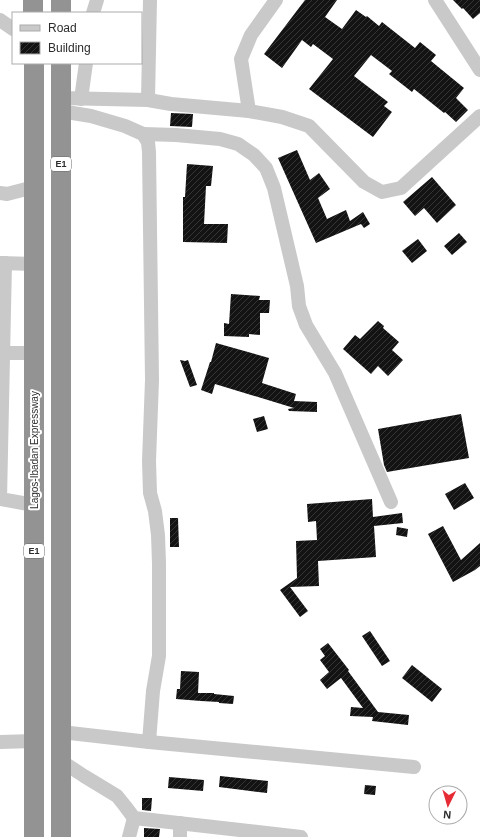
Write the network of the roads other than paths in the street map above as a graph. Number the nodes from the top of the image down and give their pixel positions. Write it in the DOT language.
graph roads {
  1 [pos="33,0"];
  2 [pos="61,0"];
  3 [pos="97,0"];
  4 [pos="150,0"];
  5 [pos="276,0"];
  6 [pos="435,0"];
  7 [pos="33,12"];
  8 [pos="61,12"];
  9 [pos="93,12"];
  10 [pos="0,20"];
  11 [pos="12,28"];
  12 [pos="34,64"];
  13 [pos="61,64"];
  14 [pos="86,64"];
  15 [pos="480,70"];
  16 [pos="81,98"];
  17 [pos="148,100"];
  18 [pos="60,104"];
  19 [pos="249,111"];
  20 [pos="480,116"];
  21 [pos="143,134"];
  22 [pos="34,187"];
  23 [pos="0,193"];
  24 [pos="2,263"];
  25 [pos="34,264"];
  26 [pos="1,353"];
  27 [pos="34,353"];
  28 [pos="391,502"];
  29 [pos="34,505"];
  30 [pos="61,732"];
  31 [pos="34,741"];
  32 [pos="0,742"];
  33 [pos="149,742"];
  34 [pos="61,761"];
  35 [pos="414,767"];
  36 [pos="134,818"];
  37 [pos="180,830"];
  38 [pos="292,836"];
  39 [pos="34,837"];
  40 [pos="61,837"];
  41 [pos="130,837"];
  1 -- 7 [label="highway"];
  2 -- 8 [label="highway"];
  3 -- 9 [label="street"];
  4 -- 17 [label="street"];
  5 -- 19 [label="street"];
  6 -- 15 [label="street"];
  10 -- 11 [label="street"];
  12 -- 22 [label="highway, Lagos-Ibadan Expressway / E1"];
  13 -- 18 [label="highway, E1"];
  14 -- 16 [label="street"];
  16 -- 17 [label="street"];
  16 -- 18 [label="street"];
  17 -- 19 [label="street"];
  18 -- 21 [label="street"];
  18 -- 30 [label="highway, E1"];
  19 -- 20 [label="street"];
  21 -- 28 [label="street"];
  21 -- 33 [label="street"];
  22 -- 23 [label="street"];
  22 -- 25 [label="highway, Lagos-Ibadan Expressway / E1"];
  24 -- 25 [label="street"];
  24 -- 26 [label="street"];
  25 -- 27 [label="highway, Lagos-Ibadan Expressway / E1"];
  26 -- 27 [label="street"];
  26 -- 29 [label="street"];
  27 -- 29 [label="highway, Lagos-Ibadan Expressway / E1"];
  29 -- 31 [label="highway, Lagos-Ibadan Expressway / E1"];
  30 -- 33 [label="street"];
  30 -- 34 [label="highway, E1"];
  31 -- 32 [label="street"];
  31 -- 39 [label="highway, Lagos-Ibadan Expressway / E1"];
  33 -- 35 [label="street"];
  34 -- 36 [label="street"];
  34 -- 40 [label="highway, E1"];
  36 -- 37 [label="street"];
  36 -- 41 [label="street"];
  37 -- 38 [label="street"];
}
